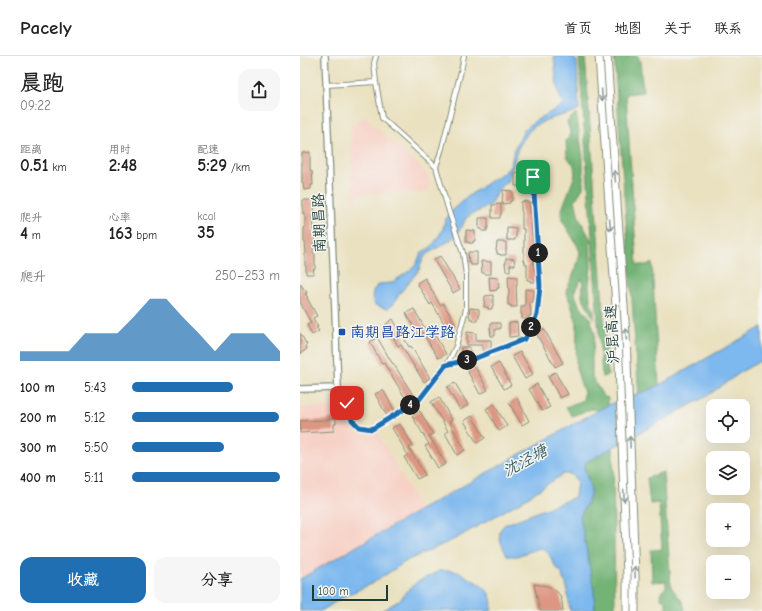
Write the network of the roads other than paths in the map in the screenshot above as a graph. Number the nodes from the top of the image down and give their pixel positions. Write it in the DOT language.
graph roads {
  1 [pos="325,56"];
  2 [pos="376,56"];
  3 [pos="464,56"];
  4 [pos="599,56"];
  5 [pos="607,56"];
  6 [pos="376,82"];
  7 [pos="326,85"];
  8 [pos="436,167"];
  9 [pos="533,177"];
  10 [pos="446,365"];
  11 [pos="338,388"];
  12 [pos="300,389"];
  13 [pos="627,611"];
  14 [pos="635,611"];
  1 -- 7 [label="main road, 南期昌路"];
  2 -- 6 [label="street"];
  3 -- 8 [label="street"];
  4 -- 13 [label="highway, 沪昆高速, one-way"];
  14 -- 5 [label="highway, 沪昆高速, one-way"];
  6 -- 7 [label="street"];
  6 -- 8 [label="street"];
  7 -- 11 [label="main road, 南期昌路"];
  8 -- 10 [label="street"];
  9 -- 10 [label="street"];
  10 -- 11 [label="street"];
  11 -- 12 [label="main road"];
}
